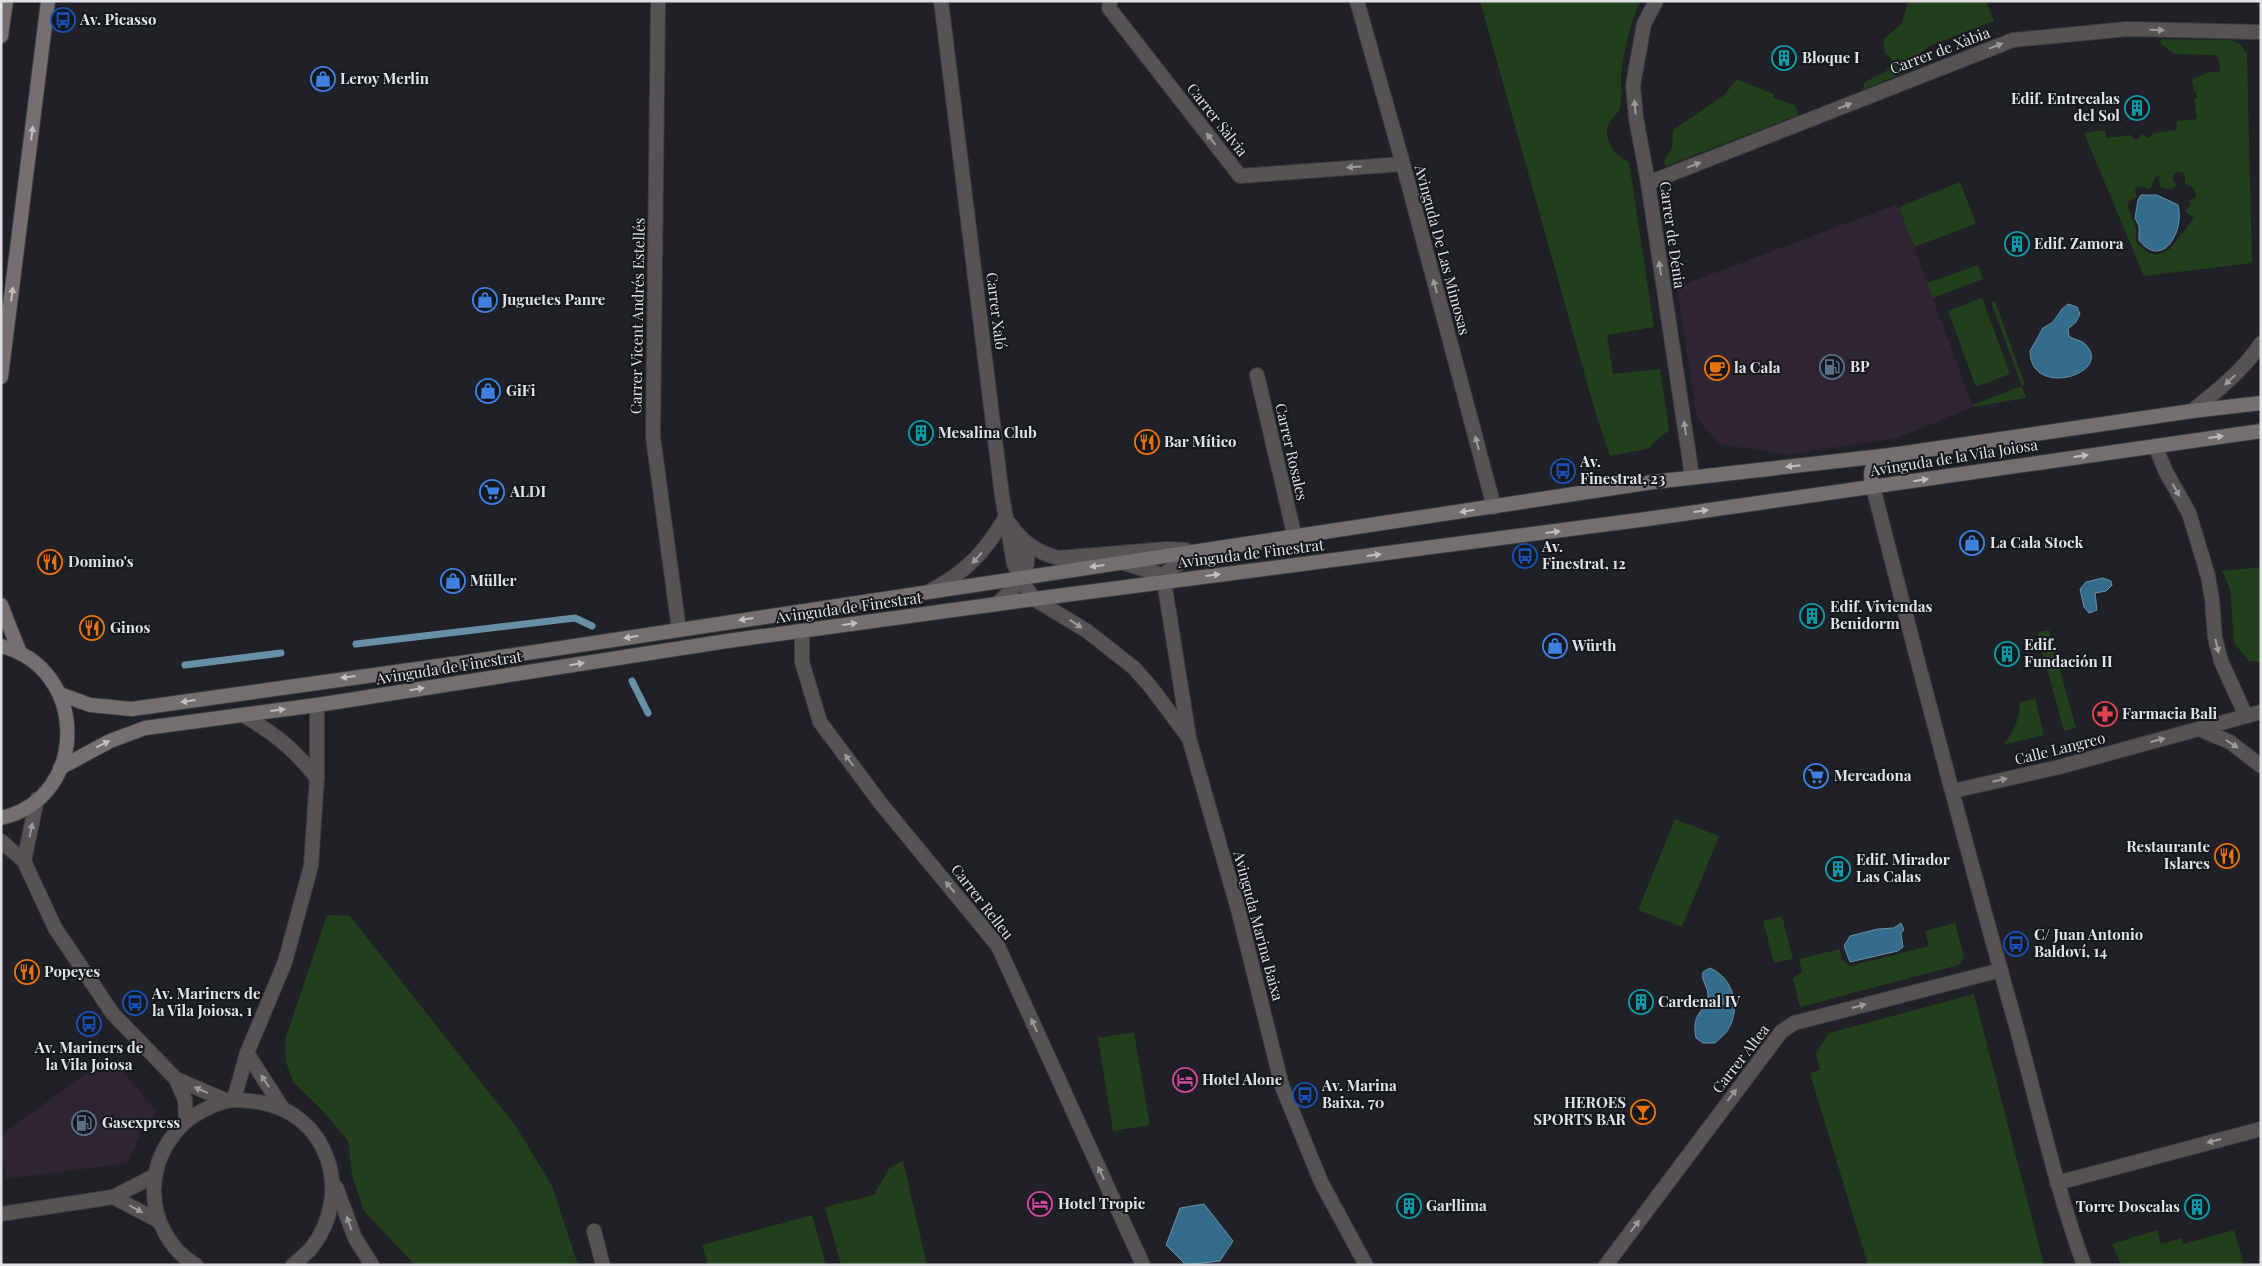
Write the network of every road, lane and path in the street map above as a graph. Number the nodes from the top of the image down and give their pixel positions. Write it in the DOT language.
graph roads {
  1 [pos="6,1"];
  2 [pos="48,1"];
  3 [pos="658,1"];
  4 [pos="941,1"];
  5 [pos="1110,1"];
  6 [pos="1357,1"];
  7 [pos="1656,1"];
  8 [pos="2261,32"];
  9 [pos="1,36"];
  10 [pos="1403,164"];
  11 [pos="1648,183"];
  12 [pos="2261,343"];
  13 [pos="1257,374"];
  14 [pos="1,377"];
  15 [pos="2261,403"];
  16 [pos="2192,411"];
  17 [pos="2261,431"];
  18 [pos="2155,446"];
  19 [pos="1891,455"];
  20 [pos="1836,461"];
  21 [pos="1692,476"];
  22 [pos="1871,481"];
  23 [pos="1653,482"];
  24 [pos="1494,507"];
  25 [pos="1005,518"];
  26 [pos="1653,518"];
  27 [pos="1295,538"];
  28 [pos="1020,539"];
  29 [pos="1197,552"];
  30 [pos="1124,563"];
  31 [pos="1021,578"];
  32 [pos="1164,582"];
  33 [pos="929,591"];
  34 [pos="1034,599"];
  35 [pos="998,603"];
  36 [pos="1,604"];
  37 [pos="679,630"];
  38 [pos="802,631"];
  39 [pos="1,646"];
  40 [pos="20,653"];
  41 [pos="60,694"];
  42 [pos="317,705"];
  43 [pos="2261,712"];
  44 [pos="242,714"];
  45 [pos="2246,716"];
  46 [pos="2199,729"];
  47 [pos="1189,738"];
  48 [pos="2261,766"];
  49 [pos="60,768"];
  50 [pos="317,778"];
  51 [pos="1953,791"];
  52 [pos="37,799"];
  53 [pos="1,818"];
  54 [pos="1,841"];
  55 [pos="24,861"];
  56 [pos="2001,970"];
  57 [pos="247,1053"];
  58 [pos="176,1079"];
  59 [pos="229,1099"];
  60 [pos="283,1110"];
  61 [pos="186,1121"];
  62 [pos="2261,1129"];
  63 [pos="154,1176"];
  64 [pos="333,1177"];
  65 [pos="2057,1183"];
  66 [pos="113,1197"];
  67 [pos="1,1214"];
  68 [pos="159,1221"];
  69 [pos="594,1231"];
  70 [pos="190,1263"];
  71 [pos="293,1265"];
  72 [pos="372,1265"];
  73 [pos="603,1265"];
  74 [pos="1143,1265"];
  75 [pos="1366,1265"];
  76 [pos="1606,1265"];
  77 [pos="2084,1265"];
  1 -- 9 [label="main road"];
  14 -- 2 [label="main road, one-way"];
  3 -- 37 [label="street, Carrer Vicent Andrés Estellés"];
  4 -- 25 [label="street, Carrer Xaló"];
  10 -- 5 [label="street, Carrer Sàlvia, one-way"];
  6 -- 10 [label="street, Avinguda De Las Mimosas"];
  11 -- 7 [label="street, Carrer de Dénia, one-way"];
  11 -- 8 [label="street, Carrer de Xàbia, one-way"];
  24 -- 10 [label="street, Avinguda De Las Mimosas, one-way"];
  21 -- 11 [label="street, Carrer de Dénia, one-way"];
  12 -- 16 [label="street, one-way"];
  13 -- 27 [label="street, Carrer Rosales"];
  15 -- 16 [label="main road, Avinguda de la Vila Joiosa"];
  16 -- 19 [label="main road, Avinguda de la Vila Joiosa"];
  18 -- 17 [label="main road, Avinguda de la Vila Joiosa, one-way"];
  22 -- 18 [label="main road, Avinguda de la Vila Joiosa, one-way"];
  18 -- 45 [label="street, one-way"];
  19 -- 20 [label="main road, Avinguda de la Vila Joiosa"];
  19 -- 22 [label="main road, Avinguda de la Vila Joiosa"];
  20 -- 21 [label="main road, Avinguda de la Vila Joiosa, one-way"];
  20 -- 22 [label="main road, Avinguda de la Vila Joiosa"];
  21 -- 23 [label="main road, Avinguda de la Vila Joiosa"];
  26 -- 22 [label="main road, Avinguda de la Vila Joiosa, one-way"];
  22 -- 51 [label="street"];
  23 -- 24 [label="main road, Avinguda de Finestrat"];
  24 -- 27 [label="main road, Avinguda de Finestrat, one-way"];
  25 -- 28 [label="street"];
  25 -- 31 [label="street, Carrer Xaló"];
  25 -- 33 [label="street, one-way"];
  32 -- 26 [label="main road, Avinguda de Finestrat, one-way"];
  27 -- 29 [label="main road, Avinguda de Finestrat"];
  28 -- 29 [label="street"];
  28 -- 31 [label="street"];
  29 -- 30 [label="main road, Avinguda de Finestrat"];
  29 -- 32 [label="street, Avinguda de Finestrat"];
  30 -- 31 [label="main road, Avinguda de Finestrat, one-way"];
  30 -- 32 [label="street, Avinguda de Finestrat"];
  31 -- 33 [label="main road, Avinguda de Finestrat"];
  31 -- 34 [label="street, Carrer Xaló"];
  31 -- 35 [label="street"];
  32 -- 34 [label="main road, Avinguda de Finestrat"];
  32 -- 47 [label="street, Avinguda Marina Baixa"];
  33 -- 37 [label="main road, Avinguda de Finestrat, one-way"];
  34 -- 35 [label="main road, Avinguda de Finestrat"];
  34 -- 47 [label="street, one-way"];
  38 -- 35 [label="main road, Avinguda de Finestrat, one-way"];
  36 -- 40 [label="main road"];
  37 -- 41 [label="main road, Avinguda de Finestrat, one-way"];
  42 -- 38 [label="main road, Avinguda de Finestrat, one-way"];
  74 -- 38 [label="street, Carrer Relleu, one-way"];
  39 -- 40 [label="main road"];
  40 -- 41 [label="main road"];
  41 -- 49 [label="main road"];
  44 -- 42 [label="main road, Avinguda de Finestrat, one-way"];
  42 -- 50 [label="street"];
  43 -- 45 [label="street, Calle Langreo"];
  49 -- 44 [label="main road, Avinguda de Finestrat, one-way"];
  44 -- 50 [label="street"];
  45 -- 46 [label="street, Calle Langreo"];
  46 -- 48 [label="street, one-way"];
  51 -- 46 [label="street, Calle Langreo, one-way"];
  47 -- 75 [label="street, Avinguda Marina Baixa"];
  49 -- 52 [label="main road"];
  50 -- 57 [label="street"];
  51 -- 56 [label="street"];
  52 -- 53 [label="main road"];
  55 -- 52 [label="street, one-way"];
  54 -- 55 [label="street"];
  55 -- 58 [label="street"];
  56 -- 65 [label="street"];
  76 -- 56 [label="street, Carrer Altea, one-way"];
  57 -- 59 [label="street"];
  60 -- 57 [label="street, one-way"];
  59 -- 58 [label="street, one-way"];
  58 -- 61 [label="street"];
  59 -- 60 [label="street"];
  59 -- 61 [label="street"];
  60 -- 64 [label="street"];
  61 -- 63 [label="street"];
  62 -- 65 [label="street, one-way"];
  63 -- 66 [label="street"];
  63 -- 68 [label="street"];
  64 -- 71 [label="street"];
  72 -- 64 [label="street, one-way"];
  65 -- 77 [label="street"];
  66 -- 67 [label="street"];
  66 -- 68 [label="street, one-way"];
  68 -- 70 [label="street"];
  69 -- 73 [label="street"];
}
